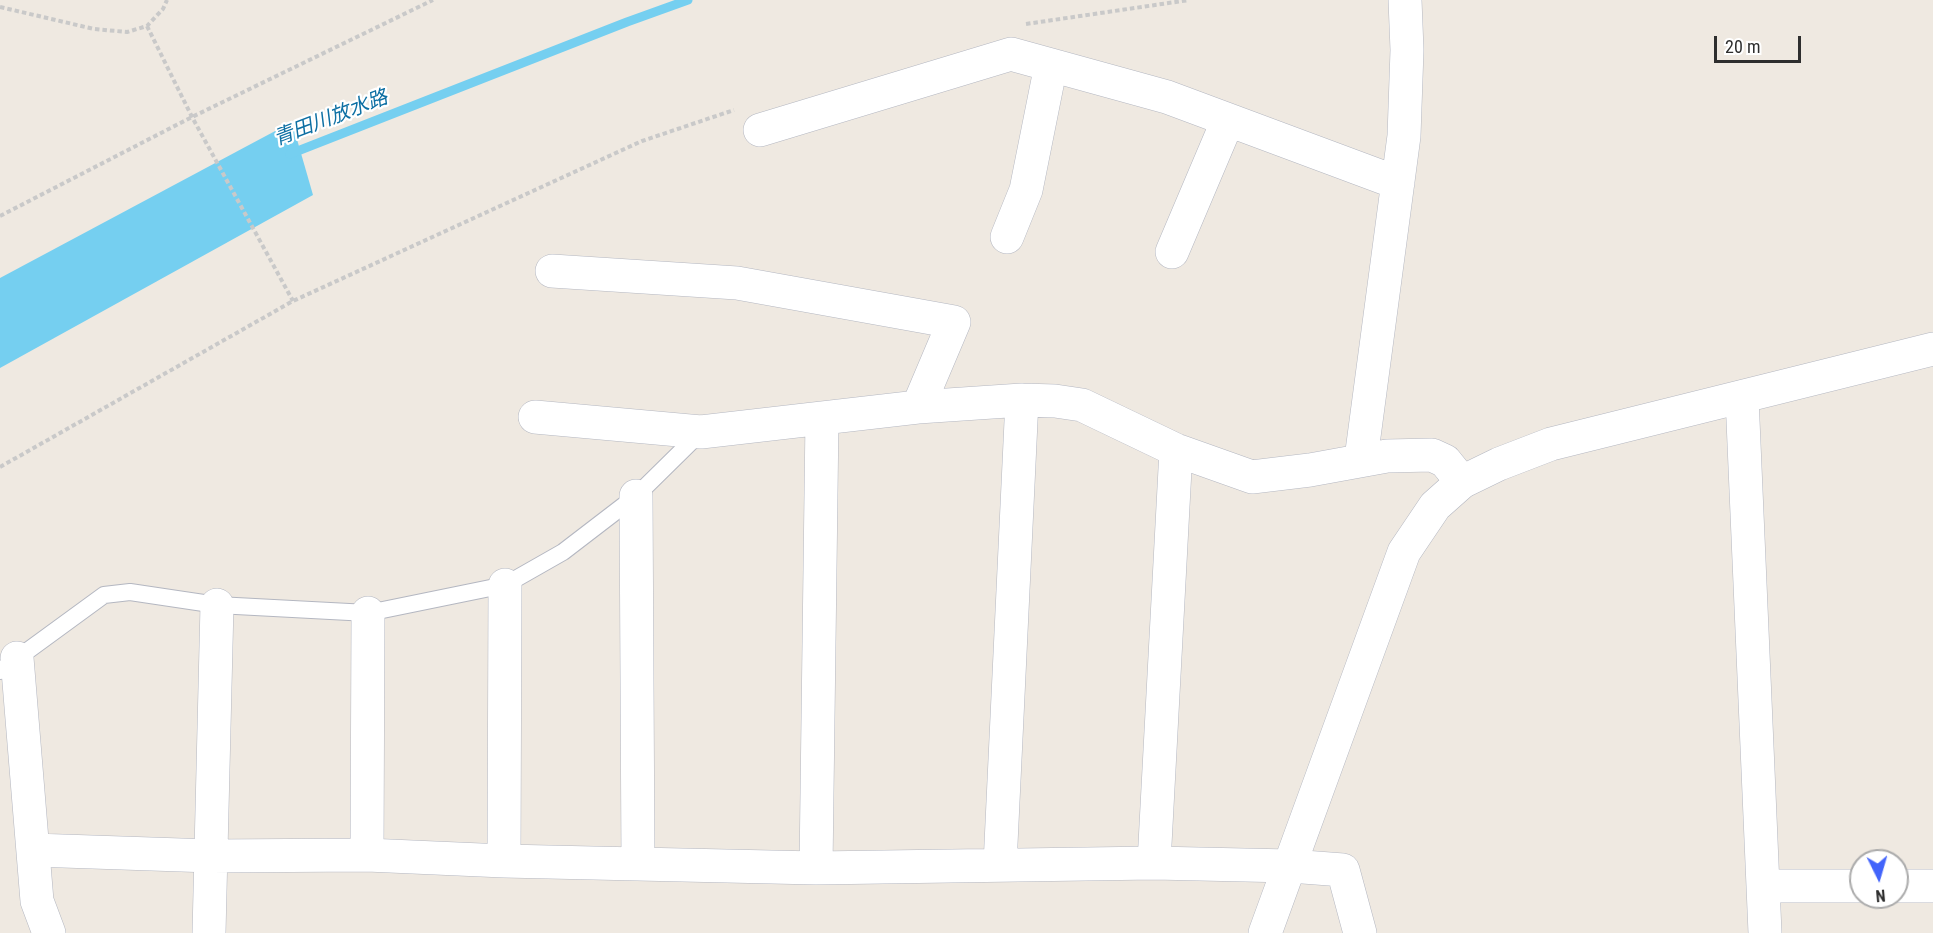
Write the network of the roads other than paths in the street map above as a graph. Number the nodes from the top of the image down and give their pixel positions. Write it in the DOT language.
graph roads {
  1 [pos="1405,0"];
  2 [pos="1051,65"];
  3 [pos="1228,120"];
  4 [pos="760,130"];
  5 [pos="1398,183"];
  6 [pos="1007,237"];
  7 [pos="1172,252"];
  8 [pos="552,271"];
  9 [pos="1933,349"];
  10 [pos="1742,397"];
  11 [pos="1022,400"];
  12 [pos="918,407"];
  13 [pos="535,417"];
  14 [pos="822,419"];
  15 [pos="701,432"];
  16 [pos="1176,450"];
  17 [pos="1361,459"];
  18 [pos="1462,482"];
  19 [pos="636,496"];
  20 [pos="505,585"];
  21 [pos="217,605"];
  22 [pos="368,613"];
  23 [pos="9,665"];
  24 [pos="33,850"];
  25 [pos="367,855"];
  26 [pos="211,856"];
  27 [pos="504,861"];
  28 [pos="1154,863"];
  29 [pos="638,864"];
  30 [pos="1000,865"];
  31 [pos="1290,866"];
  32 [pos="816,868"];
  33 [pos="1764,886"];
  34 [pos="1849,886"];
  35 [pos="1909,886"];
  36 [pos="1933,886"];
  37 [pos="49,933"];
  38 [pos="208,933"];
  39 [pos="1265,933"];
  40 [pos="1360,933"];
  41 [pos="1765,933"];
  1 -- 5 [label="street"];
  2 -- 3 [label="street"];
  2 -- 4 [label="street"];
  2 -- 6 [label="street"];
  3 -- 5 [label="street"];
  3 -- 7 [label="street"];
  5 -- 17 [label="street"];
  8 -- 12 [label="street"];
  9 -- 10 [label="street"];
  10 -- 18 [label="street"];
  10 -- 33 [label="street"];
  11 -- 12 [label="street"];
  11 -- 16 [label="street"];
  11 -- 30 [label="street"];
  12 -- 14 [label="street"];
  13 -- 15 [label="street"];
  14 -- 15 [label="street"];
  14 -- 32 [label="street"];
  15 -- 19 [label="lane"];
  16 -- 17 [label="street"];
  16 -- 28 [label="street"];
  17 -- 18 [label="street"];
  18 -- 31 [label="street"];
  19 -- 20 [label="lane"];
  19 -- 29 [label="street"];
  20 -- 22 [label="lane"];
  20 -- 27 [label="street"];
  21 -- 22 [label="lane"];
  21 -- 23 [label="lane"];
  21 -- 26 [label="street"];
  22 -- 25 [label="street"];
  23 -- 24 [label="street"];
  24 -- 26 [label="street"];
  24 -- 37 [label="street"];
  25 -- 26 [label="street"];
  25 -- 27 [label="street"];
  26 -- 38 [label="street"];
  27 -- 29 [label="street"];
  28 -- 30 [label="street"];
  28 -- 31 [label="street"];
  29 -- 32 [label="street"];
  30 -- 32 [label="street"];
  31 -- 39 [label="street"];
  31 -- 40 [label="street"];
  33 -- 34 [label="street"];
  33 -- 41 [label="street"];
  35 -- 36 [label="street"];
}
